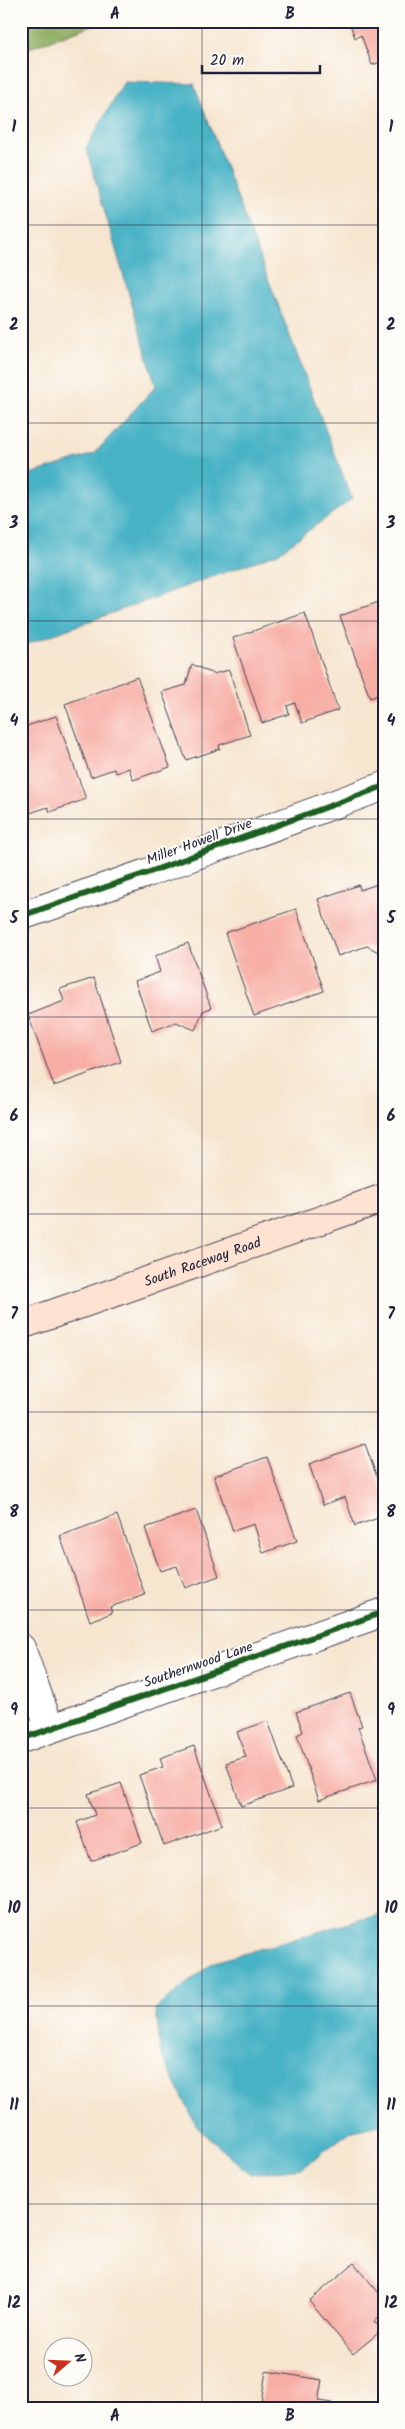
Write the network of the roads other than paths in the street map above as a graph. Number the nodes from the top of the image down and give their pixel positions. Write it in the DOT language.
graph roads {
  1 [pos="384,786"];
  2 [pos="21,916"];
  3 [pos="384,1198"];
  4 [pos="21,1325"];
  5 [pos="384,1612"];
  6 [pos="21,1648"];
  7 [pos="50,1729"];
  8 [pos="21,1739"];
  1 -- 2 [label="street, Miller Howell Drive"];
  3 -- 4 [label="main road, South Raceway Road"];
  5 -- 7 [label="street, Southernwood Lane"];
  6 -- 7 [label="street"];
  7 -- 8 [label="street, Southernwood Lane"];
}
